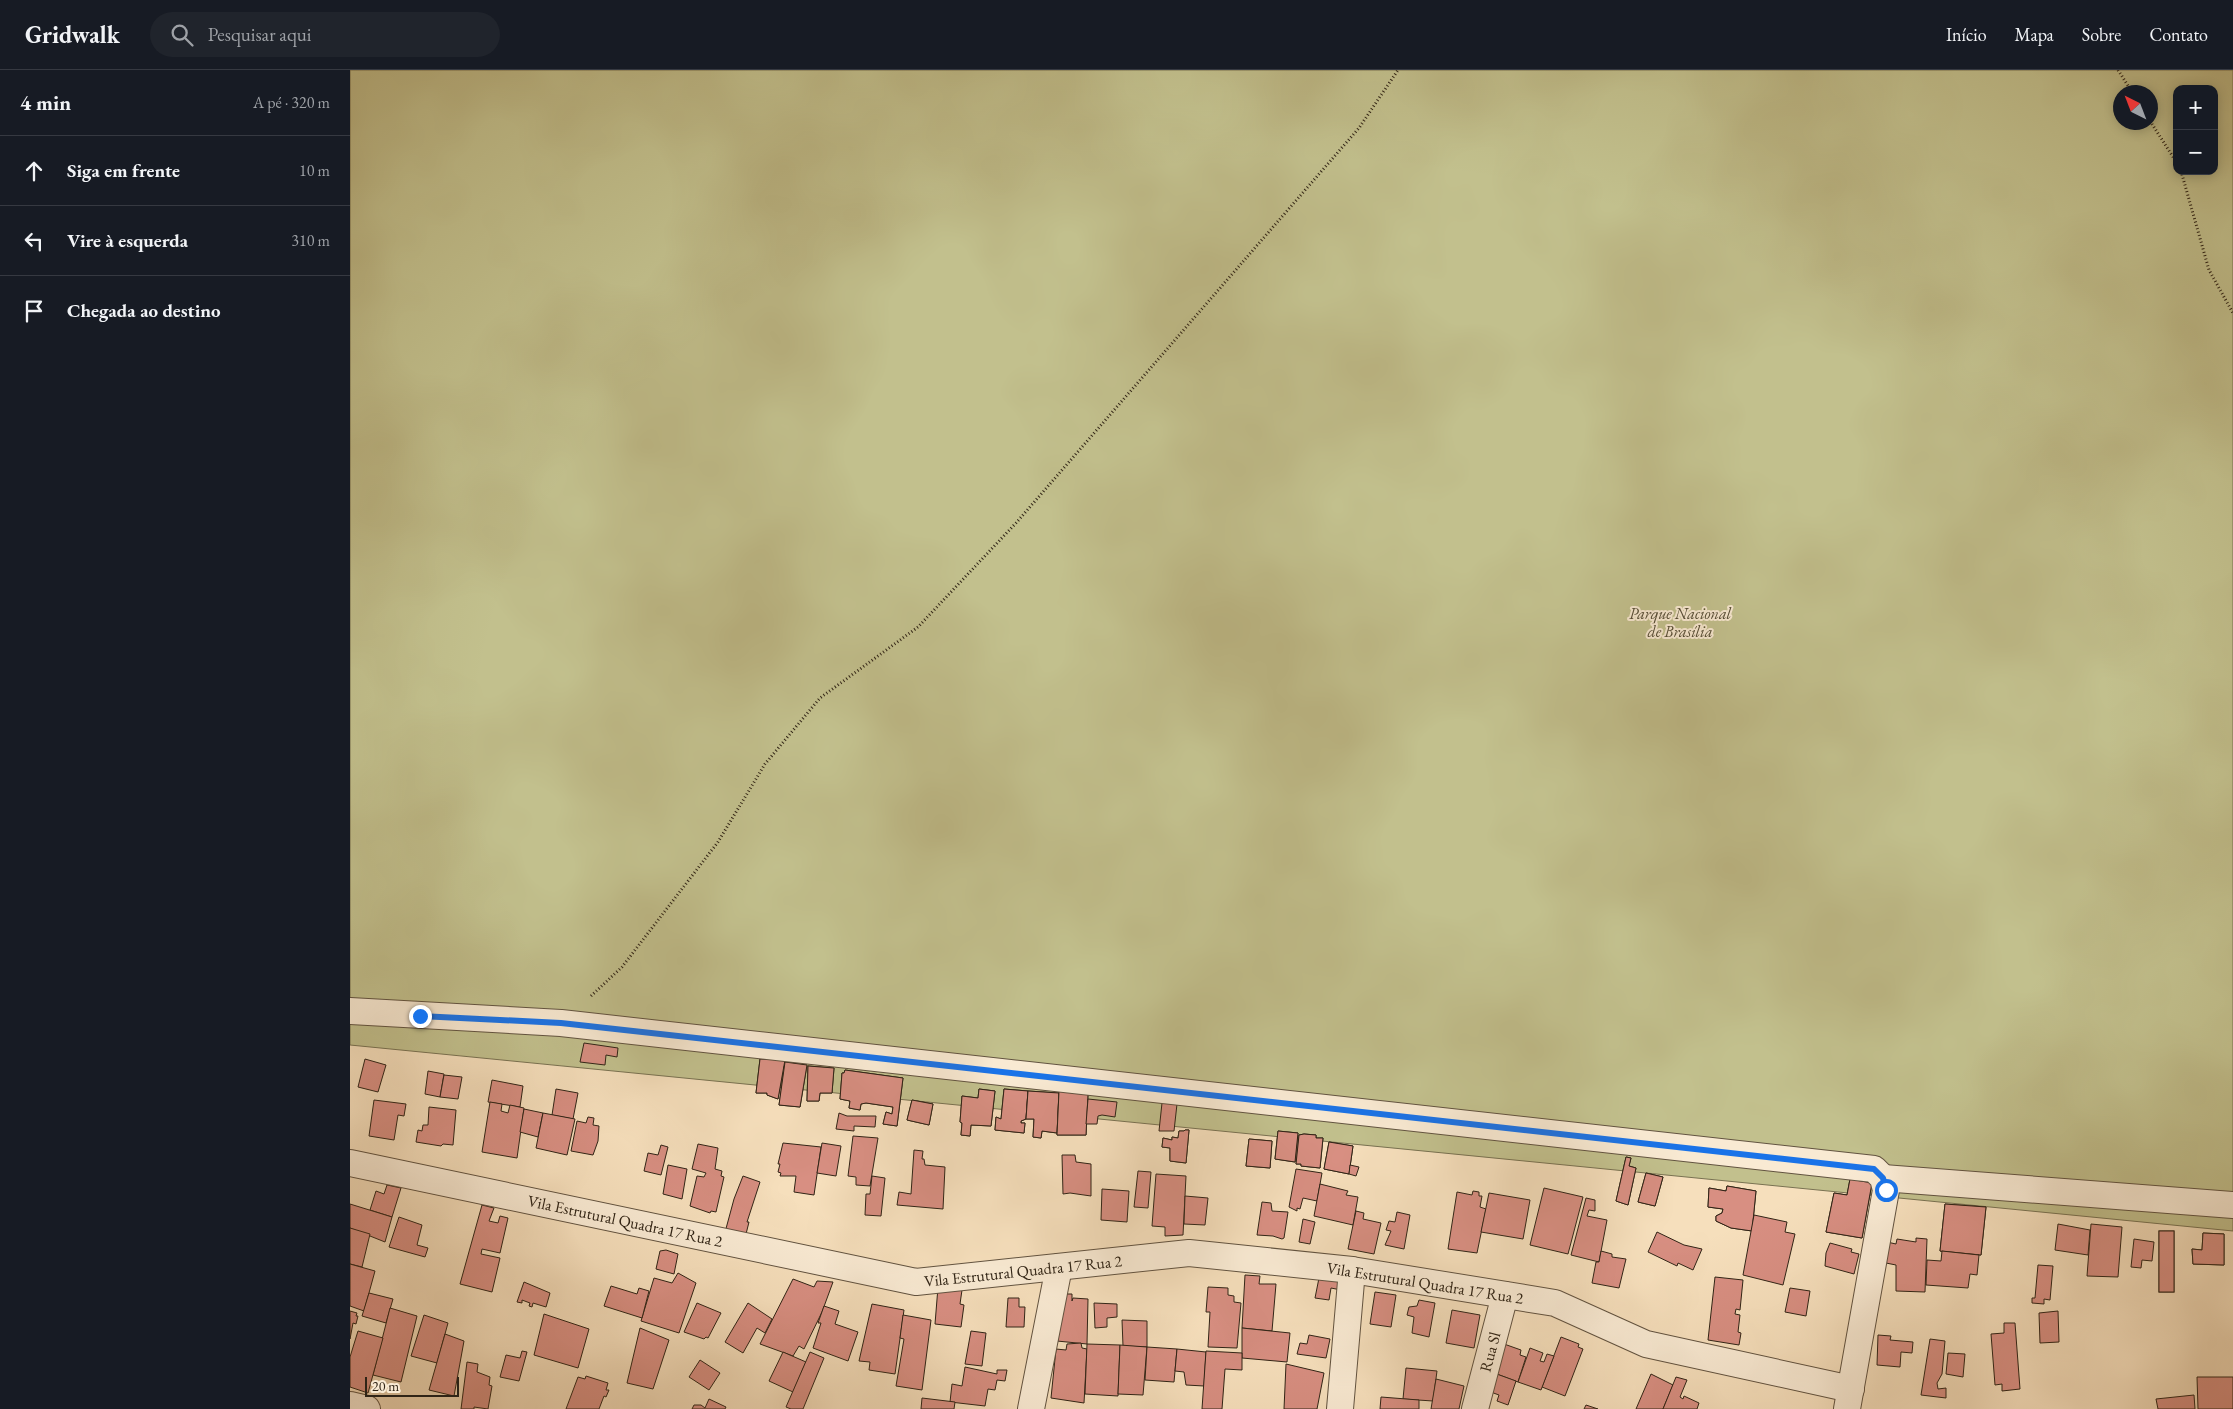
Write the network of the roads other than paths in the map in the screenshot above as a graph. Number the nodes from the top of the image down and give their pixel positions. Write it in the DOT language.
graph roads {
  1 [pos="350,1011"];
  2 [pos="350,1163"];
  3 [pos="1883,1178"];
  4 [pos="2233,1205"];
  5 [pos="1059,1267"];
  6 [pos="1352,1270"];
  7 [pos="1506,1295"];
  8 [pos="1849,1399"];
  9 [pos="350,1405"];
  10 [pos="367,1409"];
  11 [pos="1031,1409"];
  12 [pos="1340,1409"];
  13 [pos="1476,1409"];
  1 -- 3 [label="street"];
  2 -- 5 [label="street, Vila Estrutural Quadra 17 Rua 2"];
  3 -- 4 [label="street"];
  3 -- 8 [label="street"];
  5 -- 6 [label="street, Vila Estrutural Quadra 17 Rua 2"];
  5 -- 11 [label="street"];
  6 -- 7 [label="street, Vila Estrutural Quadra 17 Rua 2"];
  6 -- 12 [label="street"];
  7 -- 8 [label="street, Vila Estrutural Quadra 17 Rua 2"];
  7 -- 13 [label="street, Rua Sl"];
  9 -- 10 [label="street"];
}
